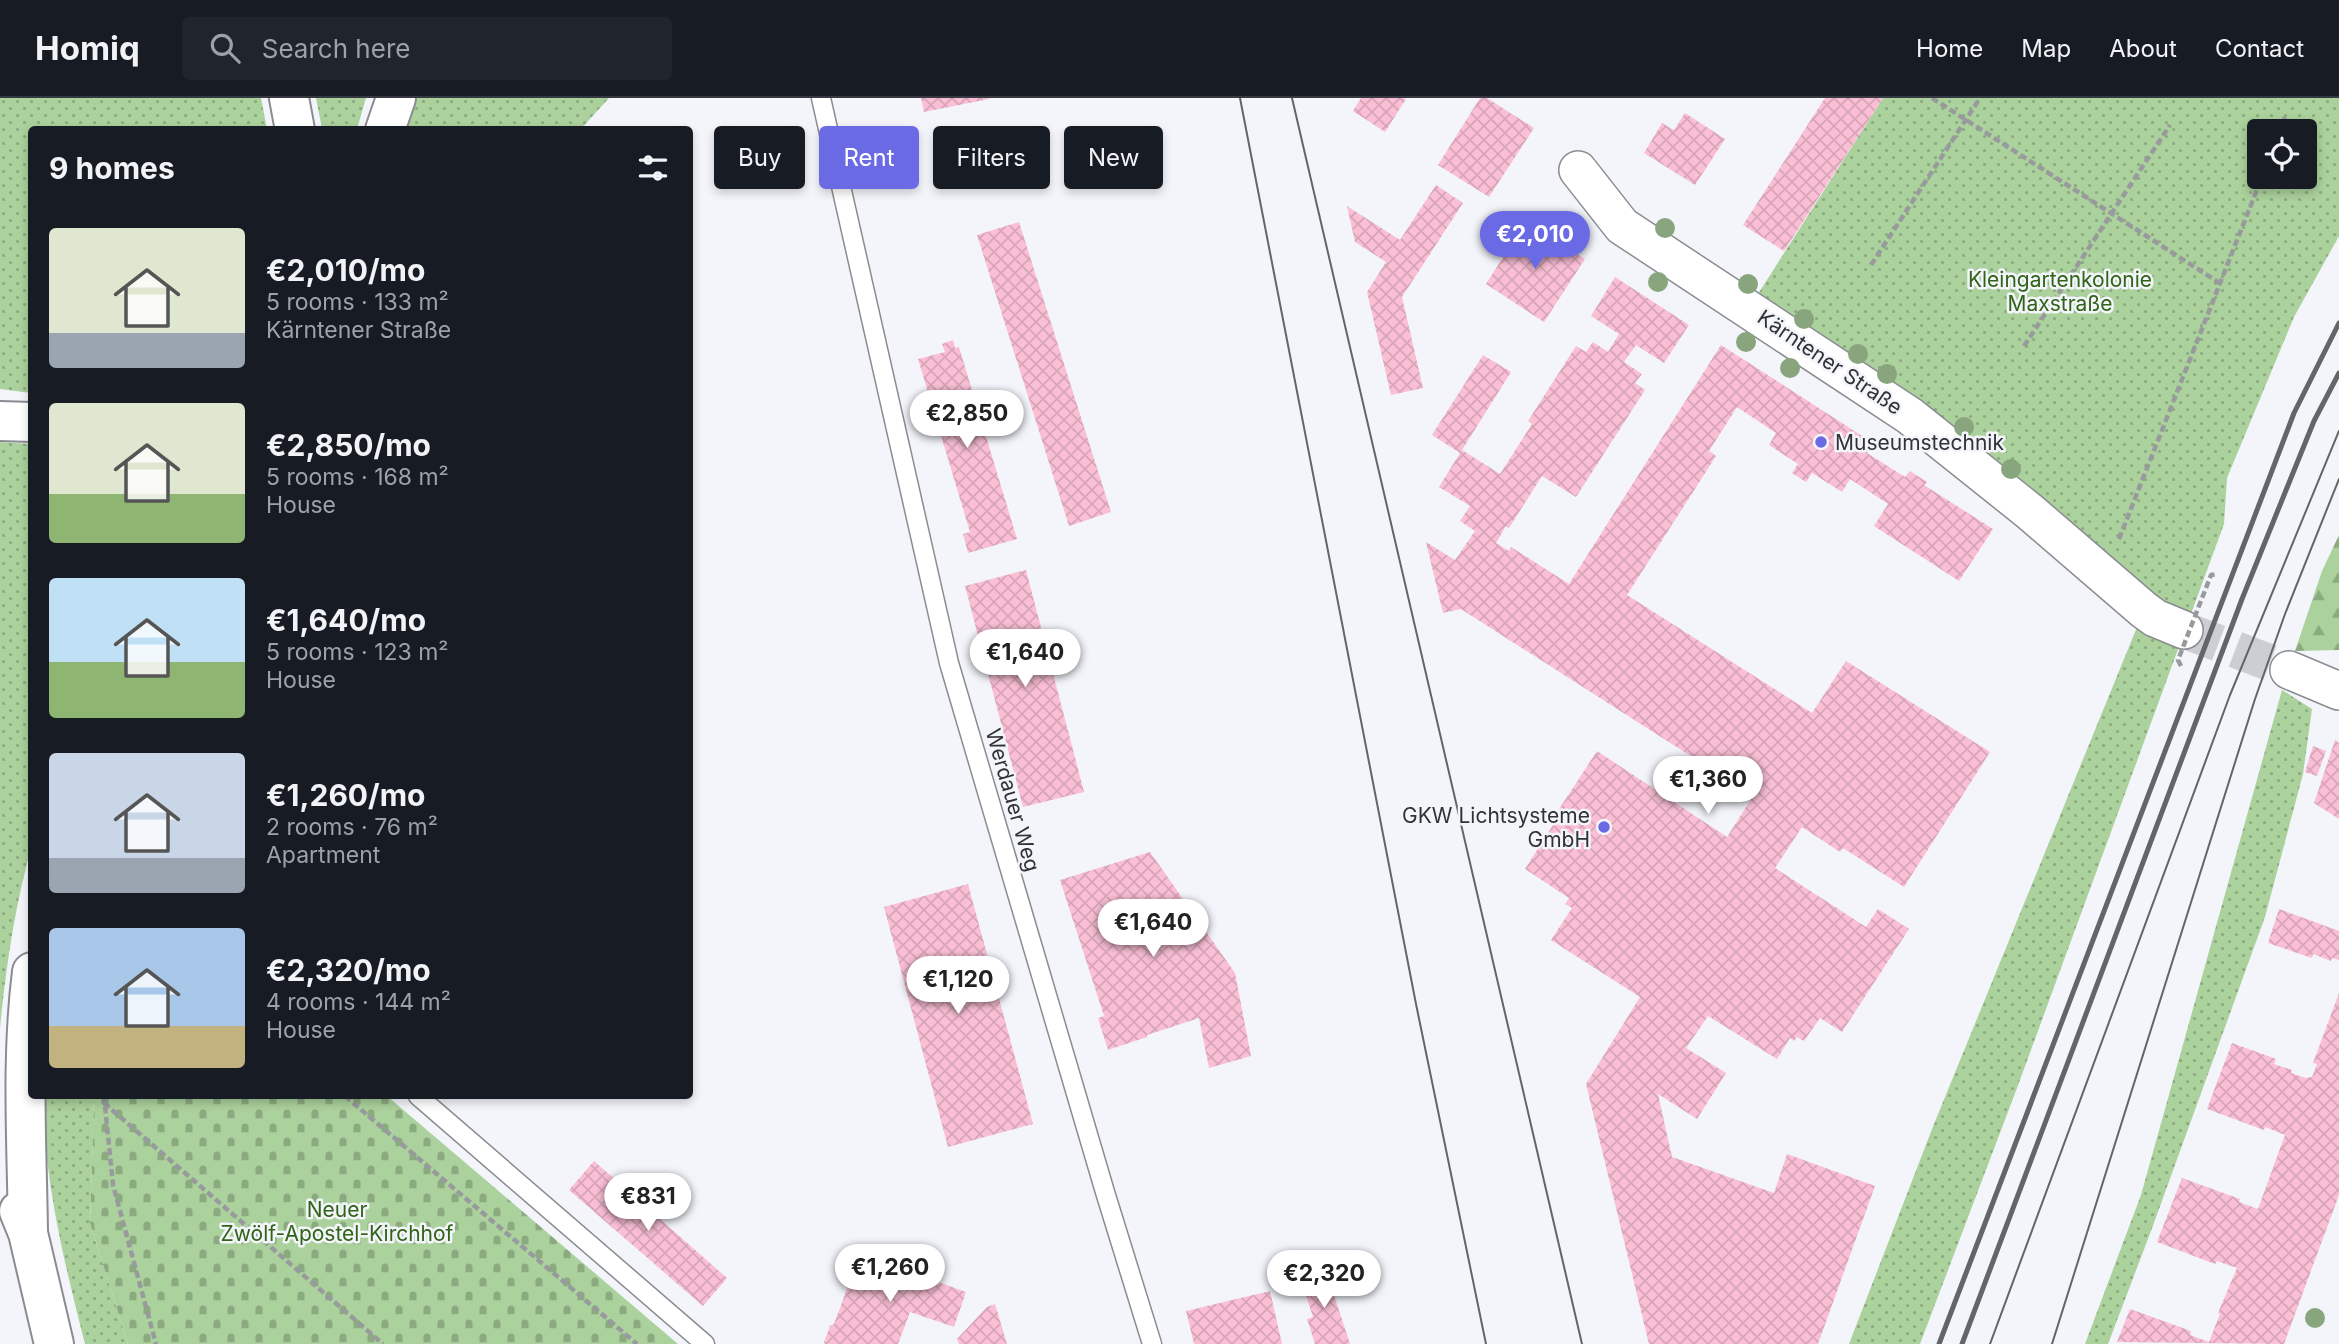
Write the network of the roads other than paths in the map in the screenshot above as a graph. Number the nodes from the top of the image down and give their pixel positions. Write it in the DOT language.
graph roads {
  1 [pos="289,98"];
  2 [pos="396,98"];
  3 [pos="821,98"];
  4 [pos="294,126"];
  5 [pos="386,126"];
  6 [pos="1578,170"];
  7 [pos="0,421"];
  8 [pos="28,422"];
  9 [pos="2184,630"];
  10 [pos="2289,670"];
  11 [pos="2339,691"];
  12 [pos="28,1000"];
  13 [pos="421,1099"];
  14 [pos="0,1160"];
  15 [pos="28,1233"];
  16 [pos="54,1344"];
  17 [pos="705,1344"];
  18 [pos="1152,1344"];
  1 -- 4 [label="highway"];
  2 -- 5 [label="highway"];
  3 -- 18 [label="lane, Werdauer Weg"];
  6 -- 9 [label="street, Kärntener Straße"];
  7 -- 8 [label="highway"];
  10 -- 11 [label="street"];
  12 -- 15 [label="highway"];
  13 -- 17 [label="lane"];
  14 -- 15 [label="highway"];
  15 -- 16 [label="highway"];
}
